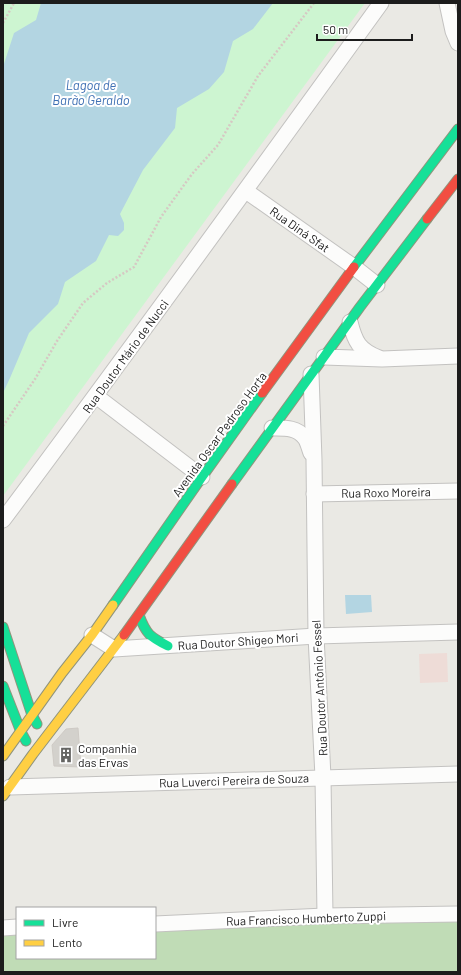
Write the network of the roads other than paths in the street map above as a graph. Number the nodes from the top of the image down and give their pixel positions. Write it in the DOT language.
graph roads {
  1 [pos="381,3"];
  2 [pos="447,3"];
  3 [pos="458,43"];
  4 [pos="458,129"];
  5 [pos="458,179"];
  6 [pos="246,191"];
  7 [pos="354,267"];
  8 [pos="377,285"];
  9 [pos="350,322"];
  10 [pos="458,356"];
  11 [pos="324,357"];
  12 [pos="382,359"];
  13 [pos="311,374"];
  14 [pos="96,396"];
  15 [pos="272,428"];
  16 [pos="314,460"];
  17 [pos="202,477"];
  18 [pos="458,491"];
  19 [pos="314,494"];
  20 [pos="3,520"];
  21 [pos="139,615"];
  22 [pos="3,627"];
  23 [pos="458,632"];
  24 [pos="92,635"];
  25 [pos="316,636"];
  26 [pos="168,646"];
  27 [pos="114,649"];
  28 [pos="62,673"];
  29 [pos="20,676"];
  30 [pos="29,679"];
  31 [pos="45,680"];
  32 [pos="3,686"];
  33 [pos="32,715"];
  34 [pos="21,732"];
  35 [pos="45,739"];
  36 [pos="33,754"];
  37 [pos="3,756"];
  38 [pos="458,774"];
  39 [pos="323,777"];
  40 [pos="6,791"];
  41 [pos="458,914"];
  42 [pos="325,916"];
  43 [pos="156,924"];
  44 [pos="16,927"];
  45 [pos="3,928"];
  1 -- 6 [label="street, Rua Doutor Mário de Nucci"];
  2 -- 3 [label="street"];
  4 -- 7 [label="main road, Avenida Oscar Pedroso Horta"];
  5 -- 8 [label="main road"];
  6 -- 7 [label="street, Rua Diná Sfat"];
  6 -- 14 [label="street, Rua Doutor Mário de Nucci"];
  7 -- 8 [label="street, Rua Diná Sfat"];
  7 -- 17 [label="main road, Avenida Oscar Pedroso Horta"];
  8 -- 9 [label="main road"];
  9 -- 11 [label="main road"];
  9 -- 12 [label="street"];
  10 -- 12 [label="street"];
  11 -- 12 [label="street"];
  11 -- 13 [label="main road"];
  13 -- 15 [label="main road"];
  13 -- 16 [label="street, Rua Doutor Antônio Fessel"];
  14 -- 17 [label="street"];
  14 -- 20 [label="street, Rua Doutor Mário de Nucci"];
  15 -- 16 [label="street, Rua Doutor Antônio Fessel"];
  15 -- 21 [label="main road"];
  16 -- 19 [label="street, Rua Doutor Antônio Fessel"];
  17 -- 24 [label="main road, Avenida Oscar Pedroso Horta"];
  18 -- 19 [label="street, Rua Roxo Moreira"];
  19 -- 25 [label="street, Rua Doutor Antônio Fessel"];
  21 -- 26 [label="main road"];
  21 -- 27 [label="main road"];
  22 -- 29 [label="main road"];
  23 -- 25 [label="street, Rua Doutor Shigeo Mori"];
  24 -- 27 [label="street"];
  24 -- 28 [label="main road, Avenida Oscar Pedroso Horta"];
  25 -- 26 [label="street, Rua Doutor Shigeo Mori"];
  25 -- 39 [label="street, Rua Doutor Antônio Fessel"];
  26 -- 27 [label="street, Rua Doutor Shigeo Mori"];
  27 -- 35 [label="main road"];
  28 -- 31 [label="main road"];
  28 -- 33 [label="main road, Avenida Oscar Pedroso Horta"];
  29 -- 30 [label="main road"];
  29 -- 33 [label="main road"];
  32 -- 34 [label="main road"];
  33 -- 34 [label="main road, Avenida Oscar Pedroso Horta"];
  33 -- 35 [label="main road"];
  34 -- 36 [label="main road"];
  34 -- 37 [label="main road, Avenida Oscar Pedroso Horta"];
  35 -- 36 [label="main road"];
  36 -- 40 [label="main road"];
  38 -- 39 [label="street, Rua Luverci Pereira de Souza"];
  39 -- 40 [label="street, Rua Luverci Pereira de Souza"];
  39 -- 42 [label="street, Rua Doutor Antônio Fessel"];
  41 -- 42 [label="street, Rua Francisco Humberto Zuppi"];
  42 -- 43 [label="street, Rua Francisco Humberto Zuppi"];
  44 -- 45 [label="street"];
}
